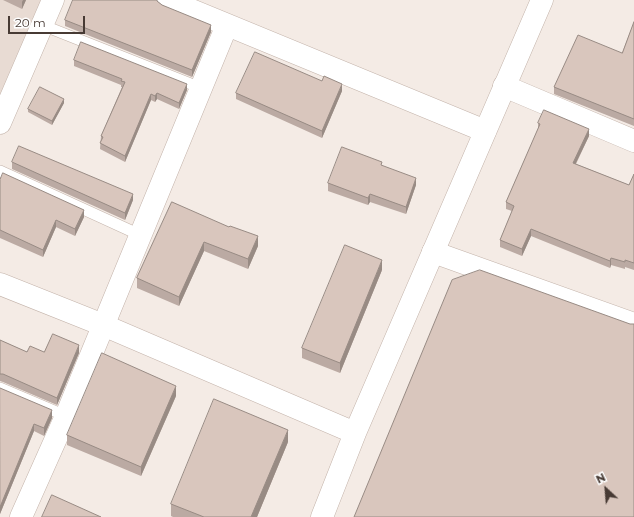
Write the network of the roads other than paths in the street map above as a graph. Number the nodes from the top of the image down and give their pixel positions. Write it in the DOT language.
graph roads {
  1 [pos="53,0"];
  2 [pos="167,0"];
  3 [pos="542,0"];
  4 [pos="42,25"];
  5 [pos="227,25"];
  6 [pos="504,86"];
  7 [pos="201,88"];
  8 [pos="0,123"];
  9 [pos="485,132"];
  10 [pos="634,141"];
  11 [pos="0,172"];
  12 [pos="140,235"];
  13 [pos="434,252"];
  14 [pos="0,284"];
  15 [pos="103,324"];
  16 [pos="634,324"];
  17 [pos="0,388"];
  18 [pos="66,416"];
  19 [pos="355,433"];
  20 [pos="21,517"];
  21 [pos="322,517"];
  1 -- 4 [label="street"];
  2 -- 5 [label="street"];
  3 -- 6 [label="street"];
  4 -- 7 [label="lane"];
  4 -- 8 [label="street"];
  5 -- 7 [label="street"];
  5 -- 9 [label="street"];
  6 -- 9 [label="street"];
  6 -- 10 [label="street"];
  7 -- 12 [label="street"];
  9 -- 13 [label="street"];
  11 -- 12 [label="lane"];
  12 -- 15 [label="street"];
  13 -- 16 [label="street"];
  13 -- 19 [label="street"];
  14 -- 15 [label="street"];
  15 -- 18 [label="street"];
  15 -- 19 [label="street"];
  17 -- 18 [label="lane"];
  18 -- 20 [label="street"];
  19 -- 21 [label="street"];
}
